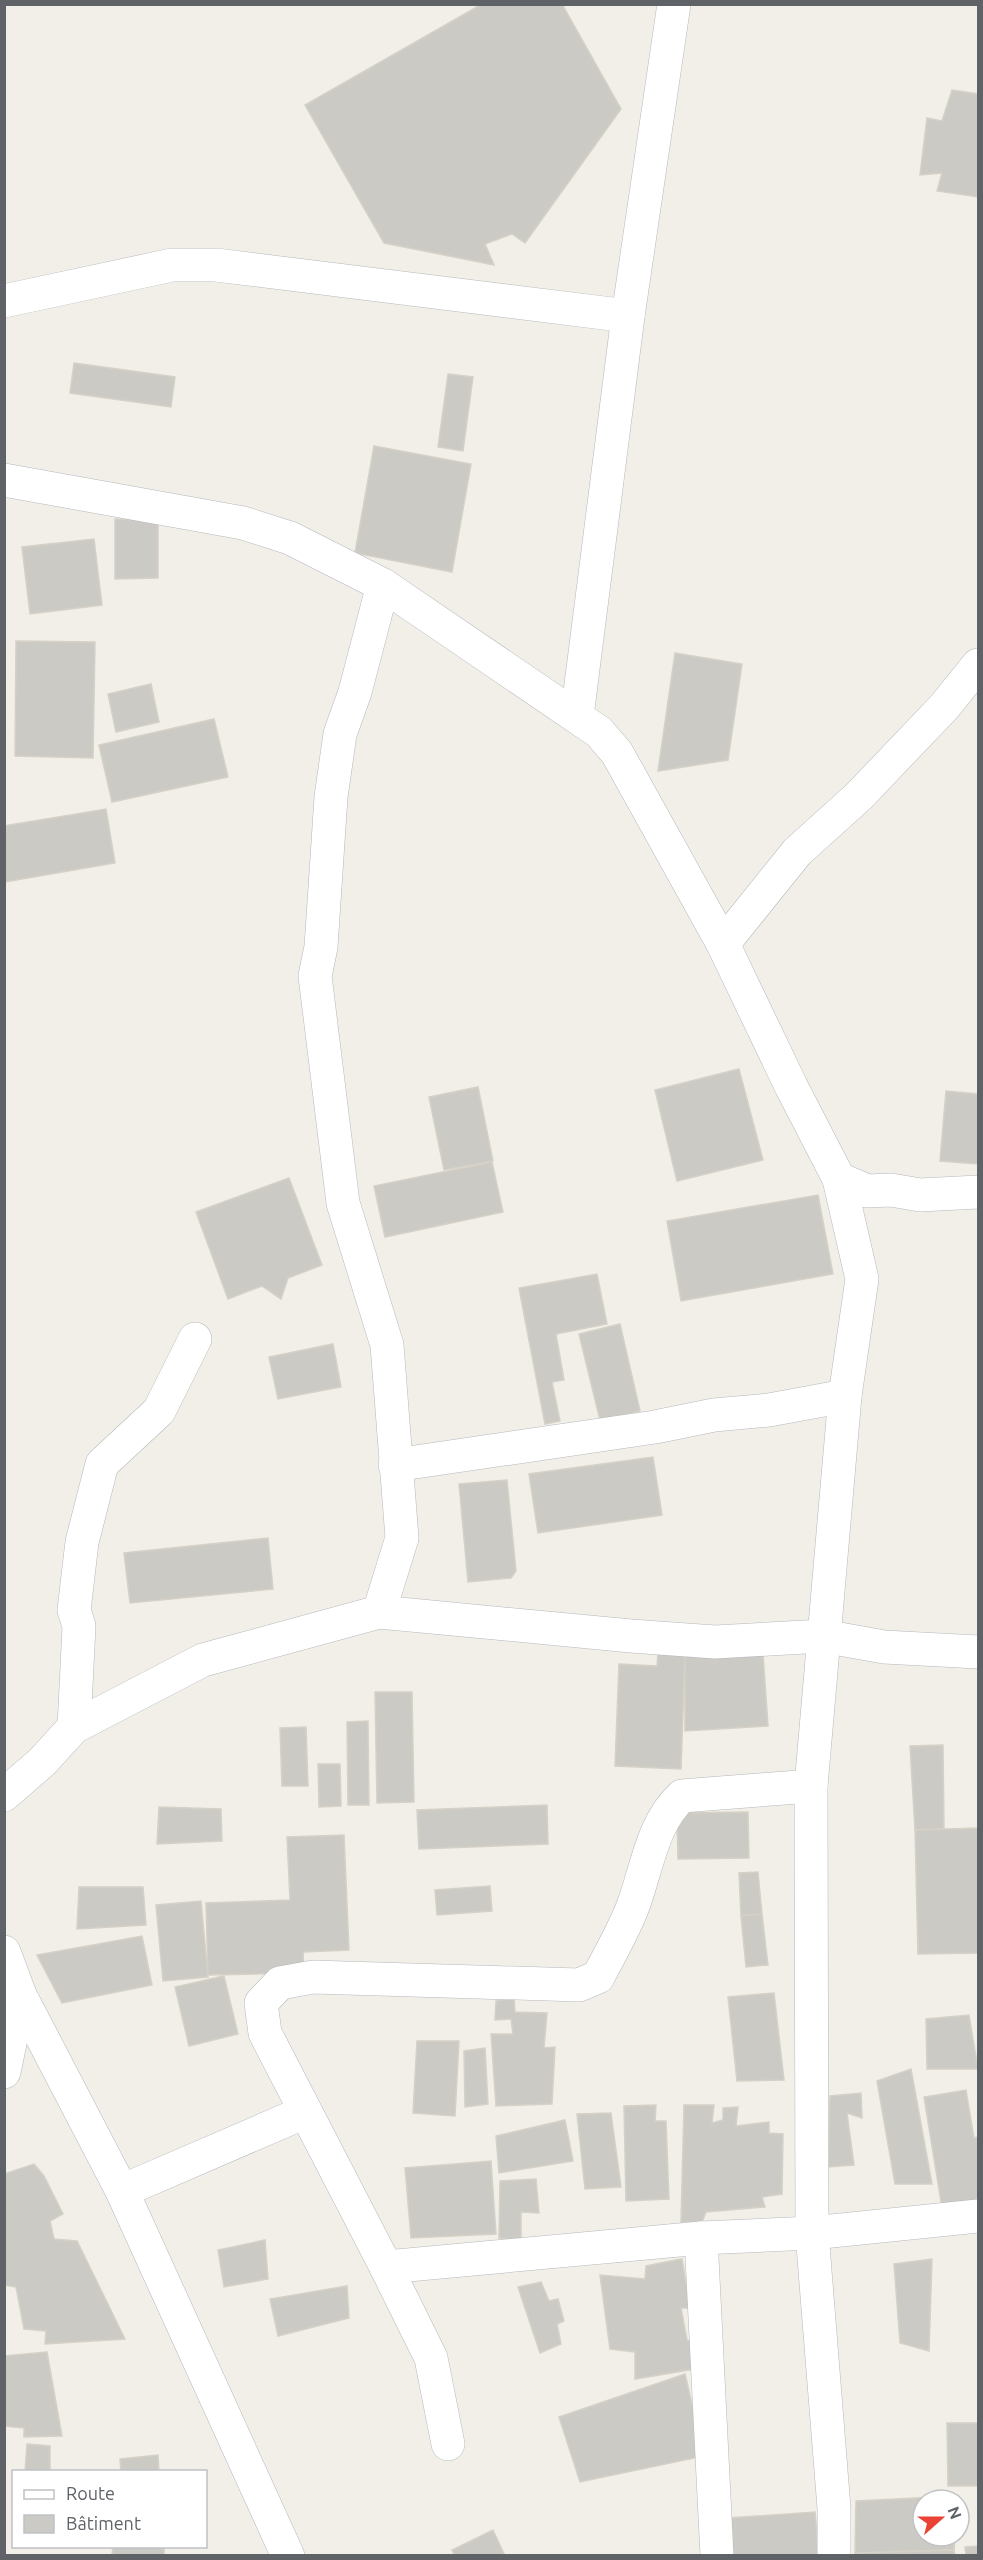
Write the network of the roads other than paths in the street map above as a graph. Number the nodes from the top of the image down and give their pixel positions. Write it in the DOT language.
graph roads {
  1 [pos="674,4"];
  2 [pos="4,301"];
  3 [pos="628,316"];
  4 [pos="4,480"];
  5 [pos="383,585"];
  6 [pos="978,665"];
  7 [pos="577,716"];
  8 [pos="723,944"];
  9 [pos="838,1179"];
  10 [pos="978,1192"];
  11 [pos="195,1339"];
  12 [pos="845,1396"];
  13 [pos="395,1465"];
  14 [pos="379,1612"];
  15 [pos="823,1636"];
  16 [pos="978,1652"];
  17 [pos="74,1727"];
  18 [pos="811,1786"];
  19 [pos="4,1795"];
  20 [pos="4,1953"];
  21 [pos="20,1995"];
  22 [pos="4,2072"];
  23 [pos="305,2112"];
  24 [pos="122,2191"];
  25 [pos="978,2216"];
  26 [pos="812,2233"];
  27 [pos="701,2238"];
  28 [pos="386,2267"];
  29 [pos="448,2444"];
  30 [pos="287,2554"];
  31 [pos="717,2556"];
  32 [pos="834,2556"];
  1 -- 3 [label="street"];
  2 -- 3 [label="street"];
  3 -- 7 [label="street"];
  4 -- 5 [label="street"];
  5 -- 7 [label="street"];
  5 -- 13 [label="street"];
  6 -- 8 [label="street"];
  7 -- 8 [label="street"];
  8 -- 9 [label="street"];
  9 -- 10 [label="street"];
  9 -- 12 [label="street"];
  11 -- 17 [label="street"];
  12 -- 13 [label="street"];
  12 -- 15 [label="street"];
  13 -- 14 [label="street"];
  14 -- 15 [label="street"];
  14 -- 17 [label="street"];
  15 -- 16 [label="street"];
  15 -- 18 [label="street"];
  17 -- 19 [label="street"];
  18 -- 23 [label="street"];
  18 -- 26 [label="street"];
  20 -- 21 [label="street"];
  21 -- 22 [label="street"];
  21 -- 24 [label="street"];
  23 -- 24 [label="street"];
  23 -- 28 [label="street"];
  24 -- 30 [label="street"];
  25 -- 26 [label="street"];
  26 -- 27 [label="street"];
  26 -- 32 [label="street"];
  27 -- 28 [label="street"];
  27 -- 31 [label="street"];
  28 -- 29 [label="street"];
}
